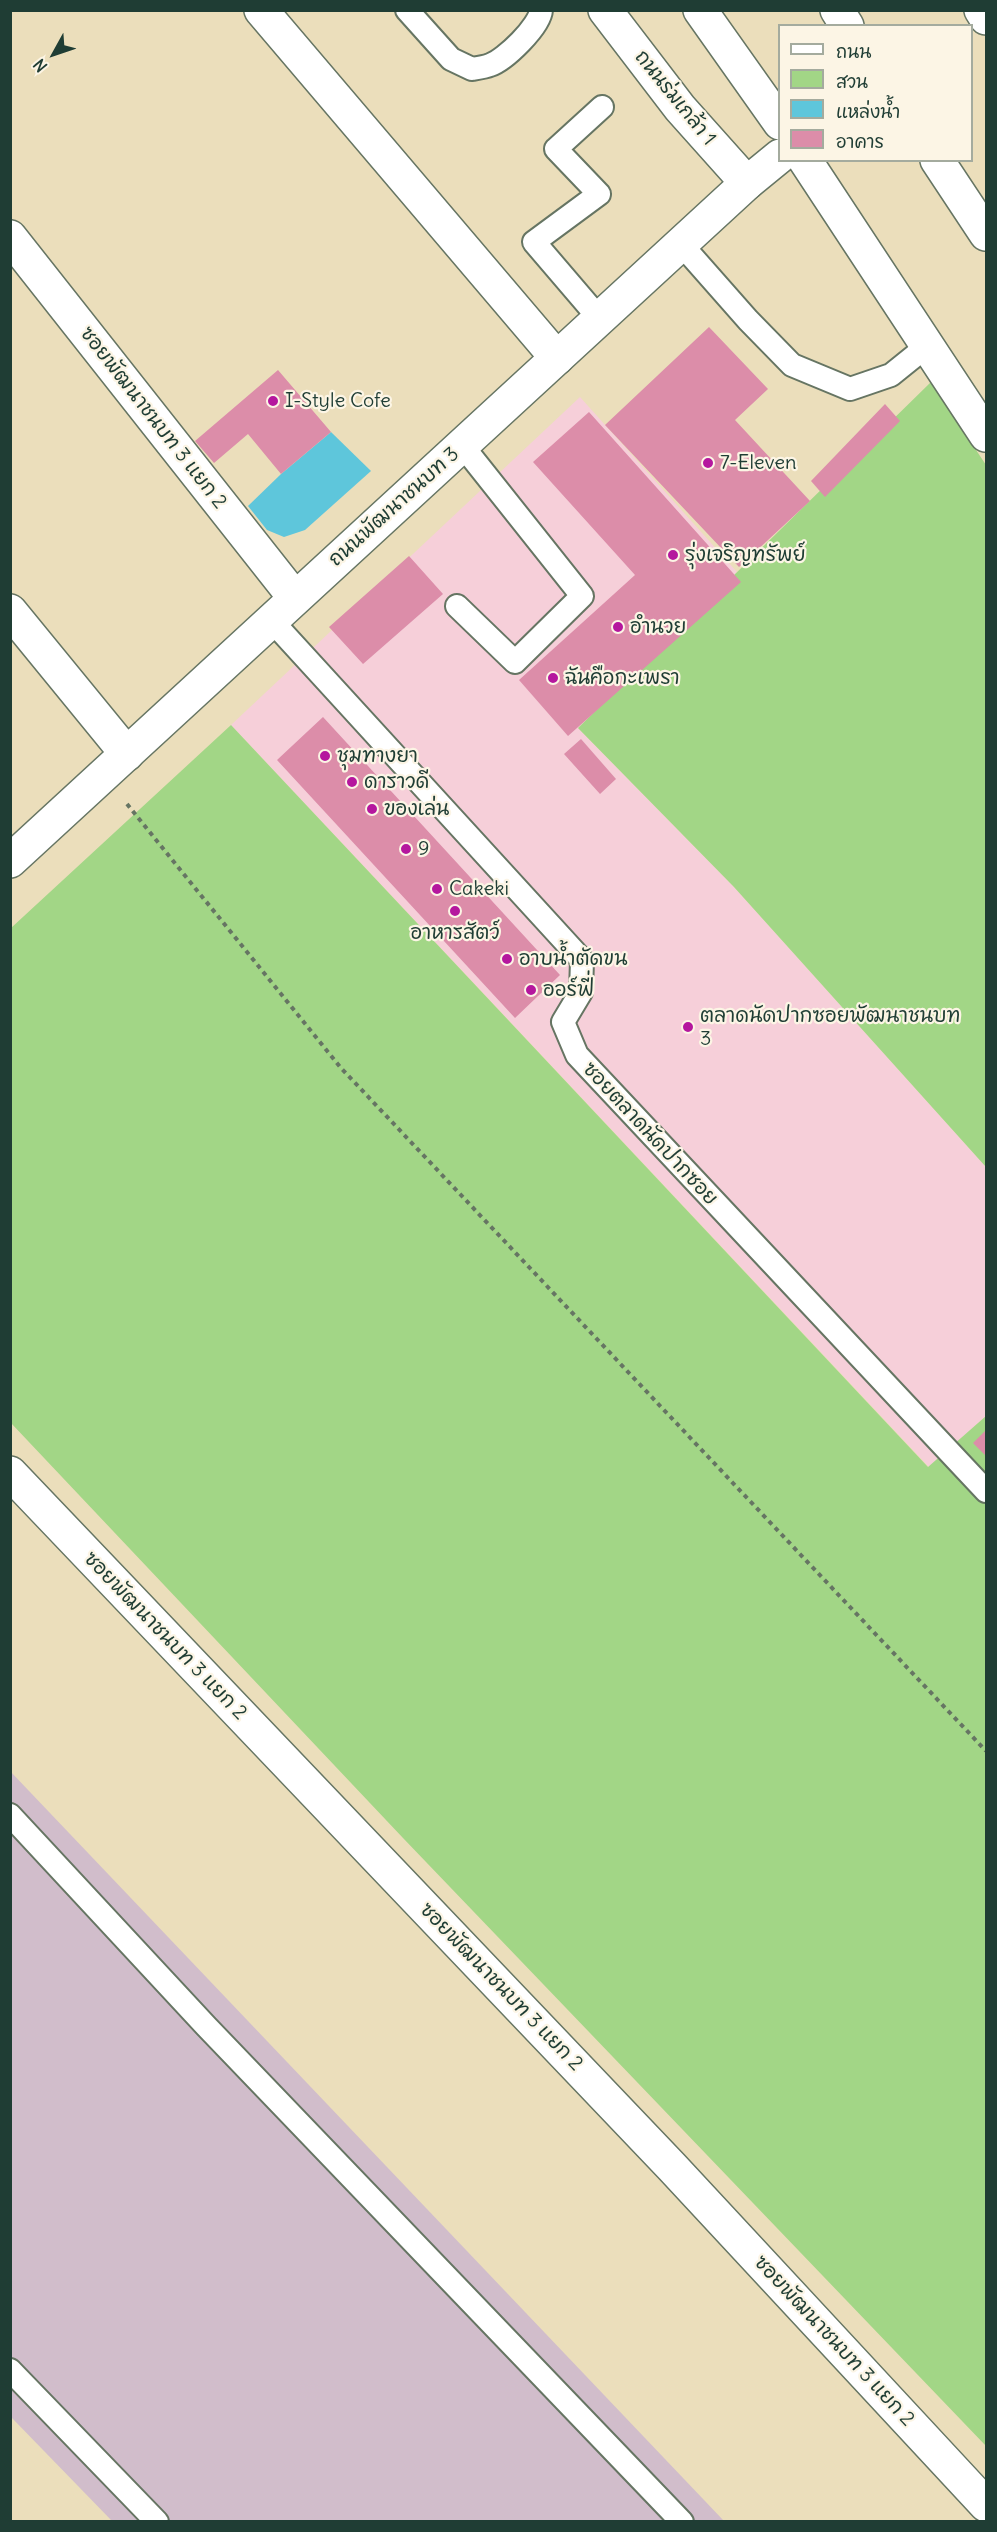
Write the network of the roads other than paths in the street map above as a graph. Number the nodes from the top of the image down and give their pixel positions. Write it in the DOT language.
graph roads {
  1 [pos="261,10"];
  2 [pos="407,10"];
  3 [pos="541,10"];
  4 [pos="605,10"];
  5 [pos="700,10"];
  6 [pos="837,10"];
  7 [pos="981,10"];
  8 [pos="987,18"];
  9 [pos="846,24"];
  10 [pos="602,108"];
  11 [pos="778,120"];
  12 [pos="778,158"];
  13 [pos="806,162"];
  14 [pos="938,162"];
  15 [pos="747,183"];
  16 [pos="987,234"];
  17 [pos="10,237"];
  18 [pos="681,243"];
  19 [pos="599,318"];
  20 [pos="927,346"];
  21 [pos="557,358"];
  22 [pos="987,435"];
  23 [pos="462,445"];
  24 [pos="295,598"];
  25 [pos="457,606"];
  26 [pos="10,611"];
  27 [pos="272,621"];
  28 [pos="115,765"];
  29 [pos="10,861"];
  30 [pos="10,1473"];
  31 [pos="987,1491"];
  32 [pos="10,1815"];
  33 [pos="10,2370"];
  34 [pos="987,2505"];
  35 [pos="157,2522"];
  36 [pos="681,2522"];
  1 -- 21 [label="main road"];
  2 -- 3 [label="lane"];
  4 -- 15 [label="main road, ถนนร่มเกล้า 1"];
  5 -- 11 [label="main road"];
  6 -- 9 [label="main road"];
  7 -- 8 [label="main road"];
  10 -- 19 [label="lane"];
  12 -- 15 [label="main road, ถนนพัฒนาชนบท 3"];
  13 -- 20 [label="main road"];
  14 -- 16 [label="main road"];
  15 -- 18 [label="main road, ถนนพัฒนาชนบท 3"];
  17 -- 24 [label="main road, ซอยพัฒนาชนบท 3 แยก 2"];
  18 -- 19 [label="main road, ถนนพัฒนาชนบท 3"];
  18 -- 20 [label="lane"];
  19 -- 21 [label="main road, ถนนพัฒนาชนบท 3"];
  20 -- 22 [label="main road"];
  21 -- 23 [label="main road, ถนนพัฒนาชนบท 3"];
  23 -- 24 [label="main road, ถนนพัฒนาชนบท 3"];
  23 -- 25 [label="lane"];
  24 -- 27 [label="main road, ถนนพัฒนาชนบท 3"];
  26 -- 28 [label="main road"];
  27 -- 28 [label="main road, ถนนพัฒนาชนบท 3"];
  27 -- 31 [label="lane, ซอยตลาดนัดปากซอย"];
  28 -- 29 [label="main road, ถนนพัฒนาชนบท 3"];
  30 -- 34 [label="main road, ซอยพัฒนาชนบท 3 แยก 2"];
  32 -- 36 [label="lane"];
  33 -- 35 [label="lane"];
}
